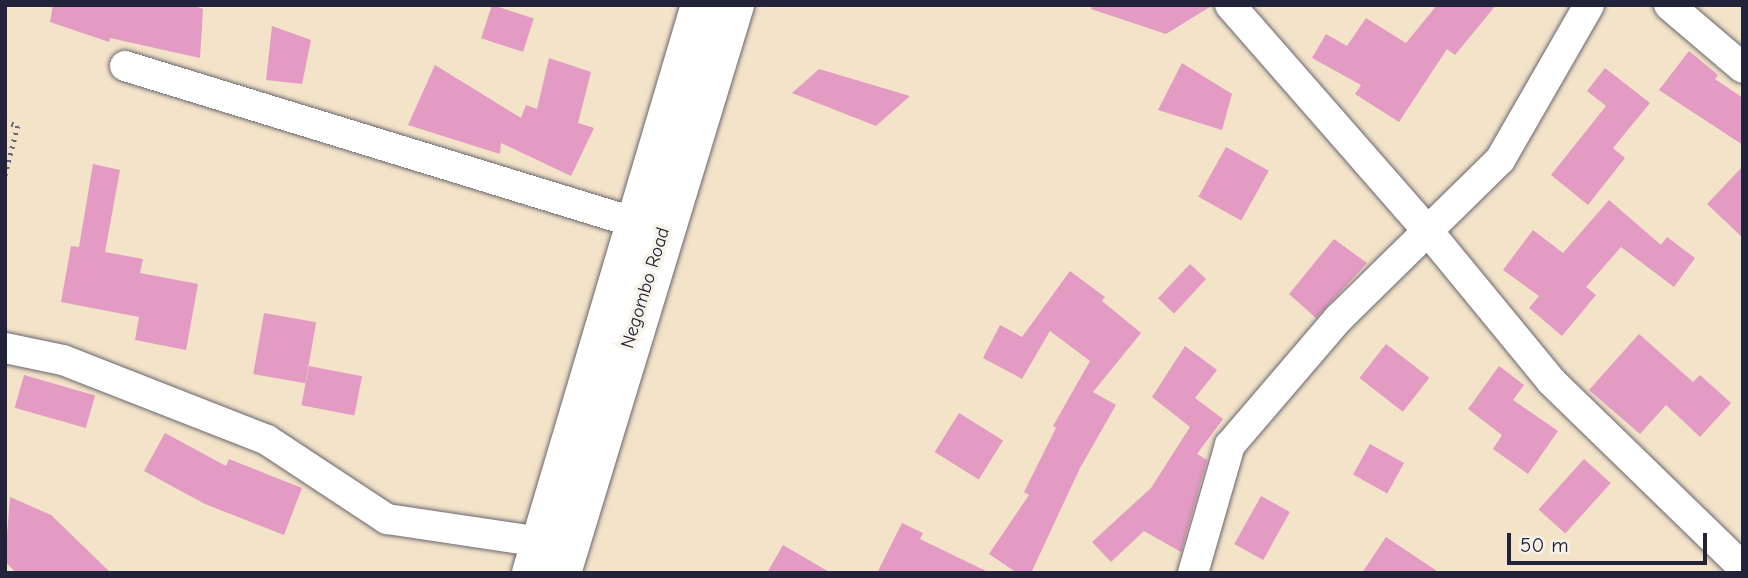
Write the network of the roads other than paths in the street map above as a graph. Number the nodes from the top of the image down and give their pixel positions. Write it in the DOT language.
graph roads {
  1 [pos="700,5"];
  2 [pos="736,5"];
  3 [pos="1230,5"];
  4 [pos="1589,5"];
  5 [pos="1670,5"];
  6 [pos="125,66"];
  7 [pos="1743,68"];
  8 [pos="634,222"];
  9 [pos="1428,231"];
  10 [pos="5,348"];
  11 [pos="535,557"];
  12 [pos="1743,568"];
  13 [pos="562,573"];
  14 [pos="1193,573"];
  1 -- 8 [label="highway, Negombo Road"];
  2 -- 13 [label="highway, Negombo Road"];
  3 -- 9 [label="street"];
  4 -- 9 [label="street"];
  5 -- 7 [label="street"];
  6 -- 8 [label="street"];
  8 -- 11 [label="highway, Negombo Road"];
  9 -- 12 [label="street"];
  9 -- 14 [label="street"];
  10 -- 11 [label="street"];
}
